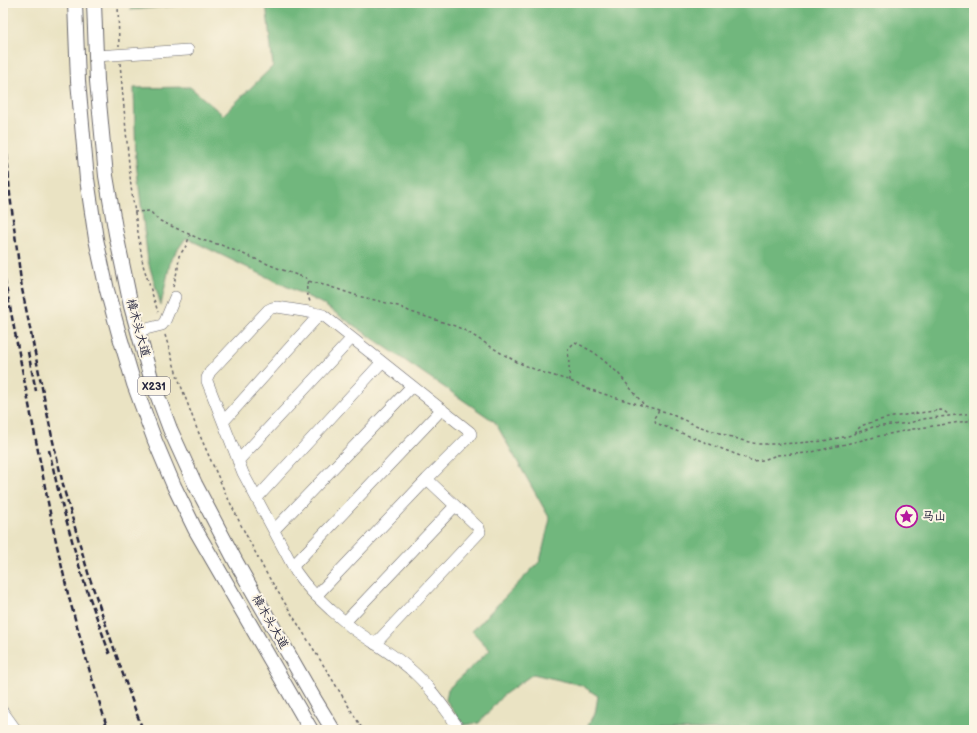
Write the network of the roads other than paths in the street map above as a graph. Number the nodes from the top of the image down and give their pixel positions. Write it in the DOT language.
graph roads {
  1 [pos="75,3"];
  2 [pos="94,3"];
  3 [pos="188,50"];
  4 [pos="96,56"];
  5 [pos="174,293"];
  6 [pos="320,314"];
  7 [pos="138,330"];
  8 [pos="352,338"];
  9 [pos="382,362"];
  10 [pos="412,386"];
  11 [pos="442,409"];
  12 [pos="223,422"];
  13 [pos="238,461"];
  14 [pos="427,479"];
  15 [pos="257,498"];
  16 [pos="455,506"];
  17 [pos="274,530"];
  18 [pos="293,566"];
  19 [pos="316,596"];
  20 [pos="345,622"];
  21 [pos="375,644"];
  22 [pos="3,712"];
  23 [pos="16,730"];
  24 [pos="312,730"];
  25 [pos="333,730"];
  26 [pos="460,730"];
  1 -- 24 [label="main road, 樟木头大道 / X231"];
  2 -- 4 [label="main road, 樟木头大道 / X231"];
  3 -- 4 [label="street"];
  4 -- 7 [label="main road, 樟木头大道 / X231"];
  5 -- 7 [label="street"];
  6 -- 8 [label="street"];
  6 -- 12 [label="street"];
  6 -- 12 [label="street"];
  7 -- 25 [label="main road, 樟木头大道 / X231"];
  8 -- 9 [label="street"];
  8 -- 13 [label="street"];
  9 -- 10 [label="street"];
  9 -- 15 [label="street"];
  10 -- 11 [label="street"];
  10 -- 17 [label="street"];
  11 -- 14 [label="street"];
  11 -- 18 [label="street"];
  12 -- 13 [label="street"];
  13 -- 15 [label="street"];
  14 -- 16 [label="street"];
  14 -- 19 [label="street"];
  15 -- 17 [label="street"];
  16 -- 20 [label="street"];
  16 -- 21 [label="street"];
  17 -- 18 [label="street"];
  18 -- 19 [label="street"];
  19 -- 20 [label="street"];
  20 -- 21 [label="street"];
  21 -- 26 [label="street"];
  22 -- 23 [label="street"];
}
